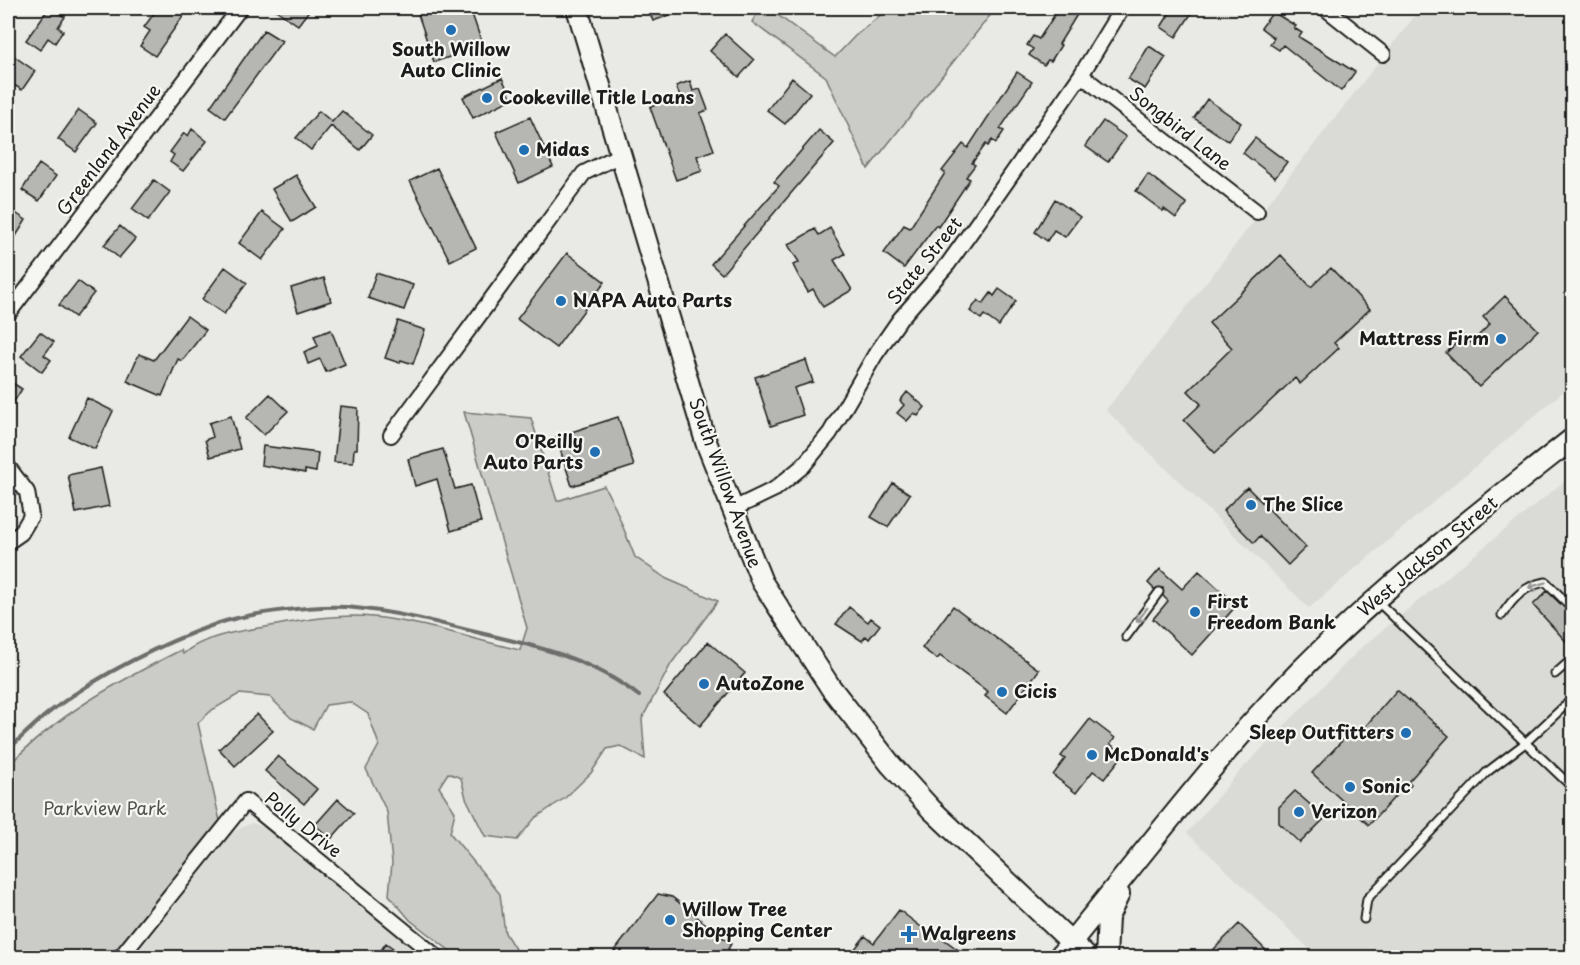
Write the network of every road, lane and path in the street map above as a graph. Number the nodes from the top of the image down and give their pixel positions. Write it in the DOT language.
graph roads {
  1 [pos="240,8"];
  2 [pos="577,8"];
  3 [pos="1122,8"];
  4 [pos="1325,8"];
  5 [pos="1383,54"];
  6 [pos="1081,75"];
  7 [pos="620,155"];
  8 [pos="1257,212"];
  9 [pos="8,314"];
  10 [pos="391,435"];
  11 [pos="1572,439"];
  12 [pos="8,467"];
  13 [pos="731,510"];
  14 [pos="8,543"];
  15 [pos="1159,592"];
  16 [pos="1375,599"];
  17 [pos="1572,608"];
  18 [pos="1502,615"];
  19 [pos="1126,638"];
  20 [pos="1572,659"];
  21 [pos="1555,674"];
  22 [pos="1572,699"];
  23 [pos="1524,744"];
  24 [pos="1572,787"];
  25 [pos="1127,873"];
  26 [pos="1364,918"];
  27 [pos="1071,942"];
  28 [pos="120,957"];
  29 [pos="438,957"];
  30 [pos="1058,957"];
  31 [pos="1088,957"];
  32 [pos="1106,957"];
  1 -- 9 [label="street, Greenland Avenue"];
  2 -- 7 [label="main road, South Willow Avenue"];
  3 -- 6 [label="street, State Street"];
  4 -- 5 [label="street"];
  6 -- 8 [label="street, Songbird Lane"];
  6 -- 13 [label="street, State Street"];
  7 -- 10 [label="street"];
  7 -- 13 [label="main road, South Willow Avenue"];
  11 -- 16 [label="main road, West Jackson Street"];
  12 -- 14 [label="street"];
  13 -- 27 [label="main road, South Willow Avenue"];
  15 -- 19 [label="lane, one-way"];
  16 -- 23 [label="lane"];
  16 -- 25 [label="main road, West Jackson Street"];
  17 -- 18 [label="lane, one-way"];
  20 -- 21 [label="lane"];
  22 -- 23 [label="lane"];
  23 -- 24 [label="lane"];
  23 -- 26 [label="lane"];
  25 -- 27 [label="main road, West Jackson Street"];
  25 -- 32 [label="main road"];
  27 -- 30 [label="main road, West Jackson Street"];
  27 -- 31 [label="main road, South Willow Avenue"];
  28 -- 29 [label="street, Polly Drive"];
}
